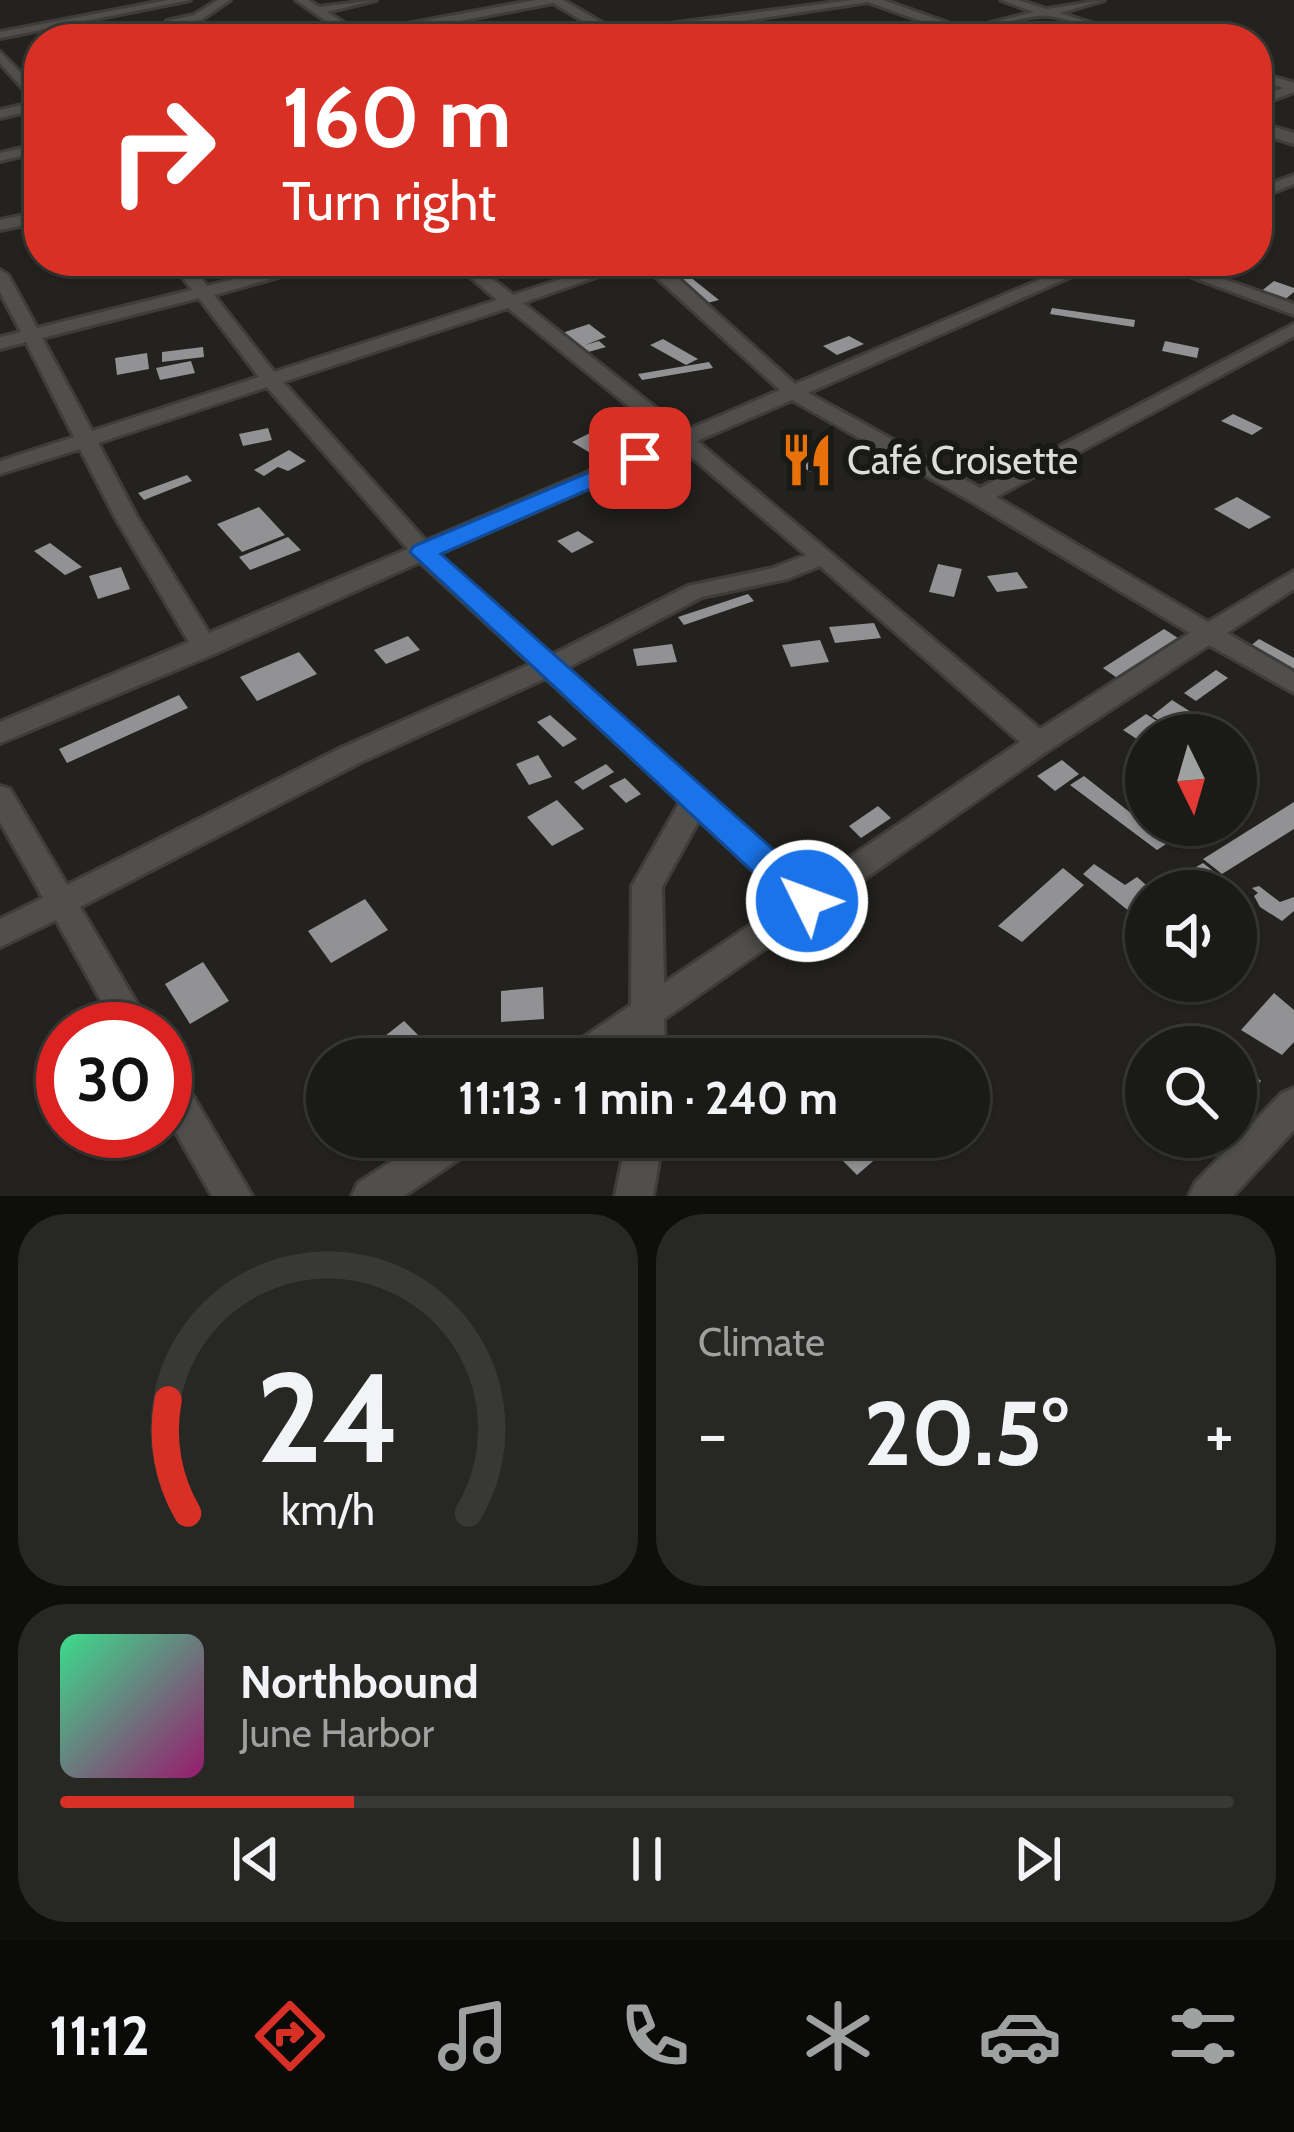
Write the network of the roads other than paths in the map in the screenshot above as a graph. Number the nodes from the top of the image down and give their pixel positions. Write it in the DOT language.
graph roads {
  1 [pos="184,0"];
  2 [pos="225,0"];
  3 [pos="301,0"];
  4 [pos="371,0"];
  5 [pos="554,0"];
  6 [pos="872,0"];
  7 [pos="1006,0"];
  8 [pos="1099,0"];
  9 [pos="320,10"];
  10 [pos="1051,14"];
  11 [pos="58,24"];
  12 [pos="175,24"];
  13 [pos="337,24"];
  14 [pos="428,24"];
  15 [pos="596,24"];
  16 [pos="707,24"];
  17 [pos="942,24"];
  18 [pos="1007,24"];
  19 [pos="1085,24"];
  20 [pos="0,56"];
  21 [pos="20,79"];
  22 [pos="0,83"];
  23 [pos="24,84"];
  24 [pos="0,275"];
  25 [pos="192,276"];
  26 [pos="268,276"];
  27 [pos="480,276"];
  28 [pos="584,276"];
  29 [pos="665,276"];
  30 [pos="1063,276"];
  31 [pos="1198,276"];
  32 [pos="205,292"];
  33 [pos="510,299"];
  34 [pos="1294,310"];
  35 [pos="1294,329"];
  36 [pos="33,334"];
  37 [pos="0,343"];
  38 [pos="270,379"];
  39 [pos="794,393"];
  40 [pos="683,439"];
  41 [pos="84,440"];
  42 [pos="0,468"];
  43 [pos="980,497"];
  44 [pos="423,552"];
  45 [pos="820,558"];
  46 [pos="1294,578"];
  47 [pos="1204,635"];
  48 [pos="205,648"];
  49 [pos="550,667"];
  50 [pos="1294,684"];
  51 [pos="0,733"];
  52 [pos="1040,742"];
  53 [pos="0,797"];
  54 [pos="695,801"];
  55 [pos="807,901"];
  56 [pos="62,905"];
  57 [pos="0,934"];
  58 [pos="119,1002"];
  59 [pos="650,1013"];
  60 [pos="612,1038"];
  61 [pos="649,1038"];
  62 [pos="1294,1105"];
  63 [pos="192,1126"];
  64 [pos="429,1158"];
  65 [pos="641,1158"];
  66 [pos="233,1196"];
  67 [pos="371,1196"];
  68 [pos="634,1196"];
  69 [pos="1208,1196"];
  1 -- 11 [label="street"];
  2 -- 12 [label="street"];
  3 -- 9 [label="street"];
  4 -- 9 [label="street"];
  5 -- 14 [label="street"];
  5 -- 15 [label="street"];
  6 -- 16 [label="street"];
  6 -- 17 [label="street"];
  7 -- 10 [label="street"];
  8 -- 10 [label="street"];
  9 -- 13 [label="street"];
  10 -- 18 [label="street"];
  10 -- 19 [label="street"];
  20 -- 21 [label="street"];
  21 -- 22 [label="street"];
  21 -- 23 [label="street"];
  24 -- 36 [label="street"];
  25 -- 32 [label="street"];
  26 -- 32 [label="street"];
  27 -- 33 [label="street"];
  28 -- 33 [label="street"];
  29 -- 39 [label="street"];
  30 -- 39 [label="street"];
  31 -- 34 [label="street"];
  32 -- 36 [label="street"];
  32 -- 38 [label="street"];
  33 -- 38 [label="street"];
  33 -- 40 [label="street"];
  35 -- 43 [label="street"];
  36 -- 37 [label="street"];
  36 -- 41 [label="street"];
  38 -- 41 [label="street"];
  38 -- 44 [label="street"];
  39 -- 40 [label="street"];
  39 -- 43 [label="street"];
  40 -- 44 [label="street"];
  40 -- 45 [label="street"];
  41 -- 42 [label="street"];
  41 -- 48 [label="street"];
  43 -- 47 [label="street"];
  44 -- 48 [label="street"];
  44 -- 49 [label="street"];
  45 -- 49 [label="street"];
  45 -- 52 [label="street"];
  46 -- 47 [label="street"];
  47 -- 50 [label="street"];
  47 -- 52 [label="street"];
  48 -- 51 [label="street"];
  49 -- 54 [label="street"];
  49 -- 56 [label="street"];
  52 -- 55 [label="street"];
  53 -- 56 [label="street"];
  54 -- 55 [label="street"];
  54 -- 59 [label="street"];
  55 -- 59 [label="street"];
  56 -- 57 [label="street"];
  56 -- 58 [label="street"];
  59 -- 60 [label="street"];
  59 -- 61 [label="street"];
  62 -- 69 [label="street"];
  63 -- 66 [label="street"];
  64 -- 67 [label="street"];
  65 -- 68 [label="street"];
}
